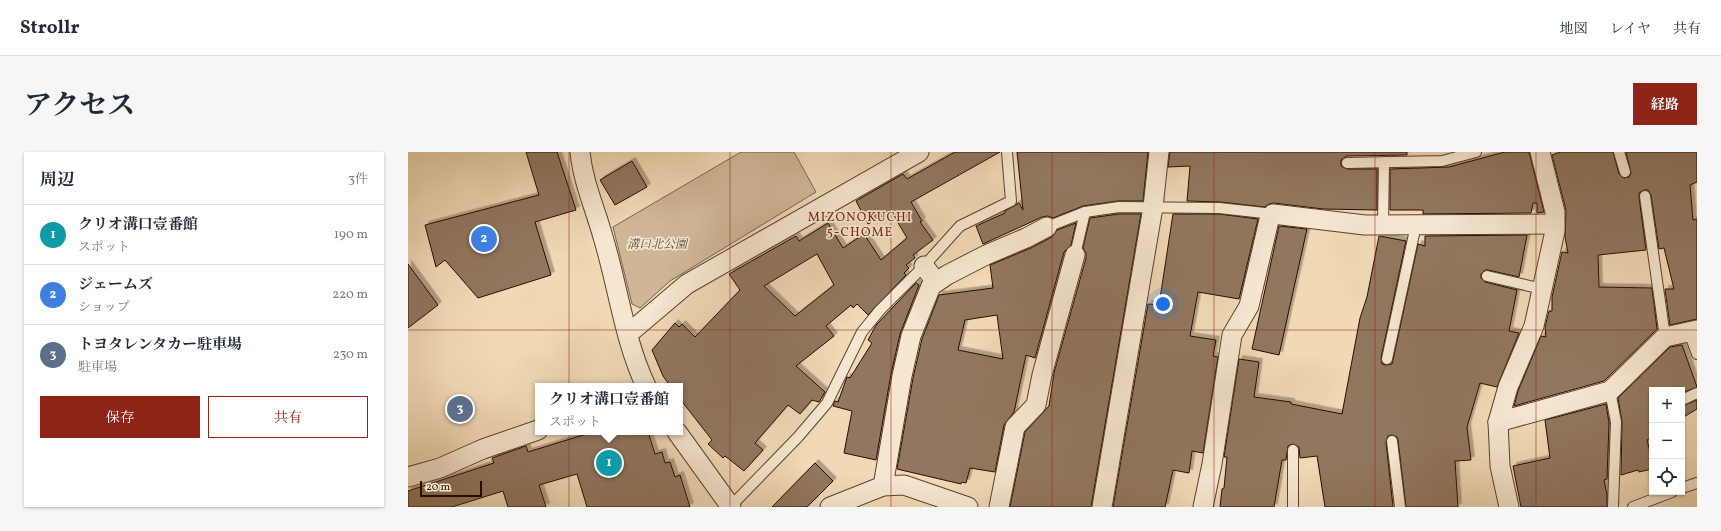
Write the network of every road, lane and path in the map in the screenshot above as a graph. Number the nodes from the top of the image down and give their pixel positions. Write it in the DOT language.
graph roads {
  1 [pos="580,152"];
  2 [pos="919,152"];
  3 [pos="1007,152"];
  4 [pos="1159,152"];
  5 [pos="1476,152"];
  6 [pos="1540,152"];
  7 [pos="1619,152"];
  8 [pos="1384,162"];
  9 [pos="1346,163"];
  10 [pos="1625,172"];
  11 [pos="1645,196"];
  12 [pos="1153,207"];
  13 [pos="1085,212"];
  14 [pos="1273,214"];
  15 [pos="1555,224"];
  16 [pos="1383,225"];
  17 [pos="1416,225"];
  18 [pos="1047,227"];
  19 [pos="1075,255"];
  20 [pos="924,266"];
  21 [pos="1487,276"];
  22 [pos="936,282"];
  23 [pos="1542,289"];
  24 [pos="1693,331"];
  25 [pos="628,334"];
  26 [pos="1665,337"];
  27 [pos="1697,354"];
  28 [pos="1387,359"];
  29 [pos="644,383"];
  30 [pos="1610,391"];
  31 [pos="1697,394"];
  32 [pos="1685,399"];
  33 [pos="1498,422"];
  34 [pos="535,431"];
  35 [pos="679,435"];
  36 [pos="1392,441"];
  37 [pos="1293,450"];
  38 [pos="408,477"];
  39 [pos="1697,483"];
  40 [pos="883,486"];
  41 [pos="1685,487"];
  42 [pos="1664,495"];
  43 [pos="730,507"];
  44 [pos="830,507"];
  45 [pos="968,507"];
  46 [pos="999,507"];
  47 [pos="1102,507"];
  48 [pos="1203,507"];
  49 [pos="1293,507"];
  50 [pos="1400,507"];
  51 [pos="1510,507"];
  52 [pos="1613,507"];
  53 [pos="1633,507"];
  1 -- 25 [label="street"];
  2 -- 25 [label="street"];
  3 -- 20 [label="lane"];
  4 -- 12 [label="street"];
  5 -- 8 [label="lane"];
  6 -- 15 [label="street"];
  7 -- 10 [label="lane"];
  8 -- 9 [label="lane"];
  8 -- 16 [label="lane"];
  11 -- 26 [label="lane"];
  12 -- 13 [label="lane"];
  12 -- 14 [label="lane"];
  12 -- 47 [label="street"];
  13 -- 18 [label="lane"];
  13 -- 19 [label="lane"];
  14 -- 16 [label="street"];
  14 -- 48 [label="street"];
  15 -- 17 [label="street"];
  15 -- 23 [label="street"];
  16 -- 17 [label="street"];
  17 -- 28 [label="lane"];
  18 -- 22 [label="street"];
  19 -- 46 [label="street"];
  20 -- 22 [label="street"];
  20 -- 43 [label="lane"];
  21 -- 23 [label="lane"];
  22 -- 40 [label="street"];
  23 -- 33 [label="street"];
  24 -- 26 [label="street"];
  24 -- 27 [label="lane"];
  25 -- 29 [label="street"];
  26 -- 30 [label="street"];
  30 -- 33 [label="street"];
  30 -- 52 [label="lane"];
  31 -- 32 [label="lane"];
  33 -- 51 [label="street"];
  34 -- 38 [label="street"];
  35 -- 43 [label="street"];
  36 -- 50 [label="lane"];
  37 -- 49 [label="lane"];
  39 -- 41 [label="lane"];
  40 -- 44 [label="street"];
  40 -- 45 [label="street"];
  42 -- 53 [label="lane"];
}
